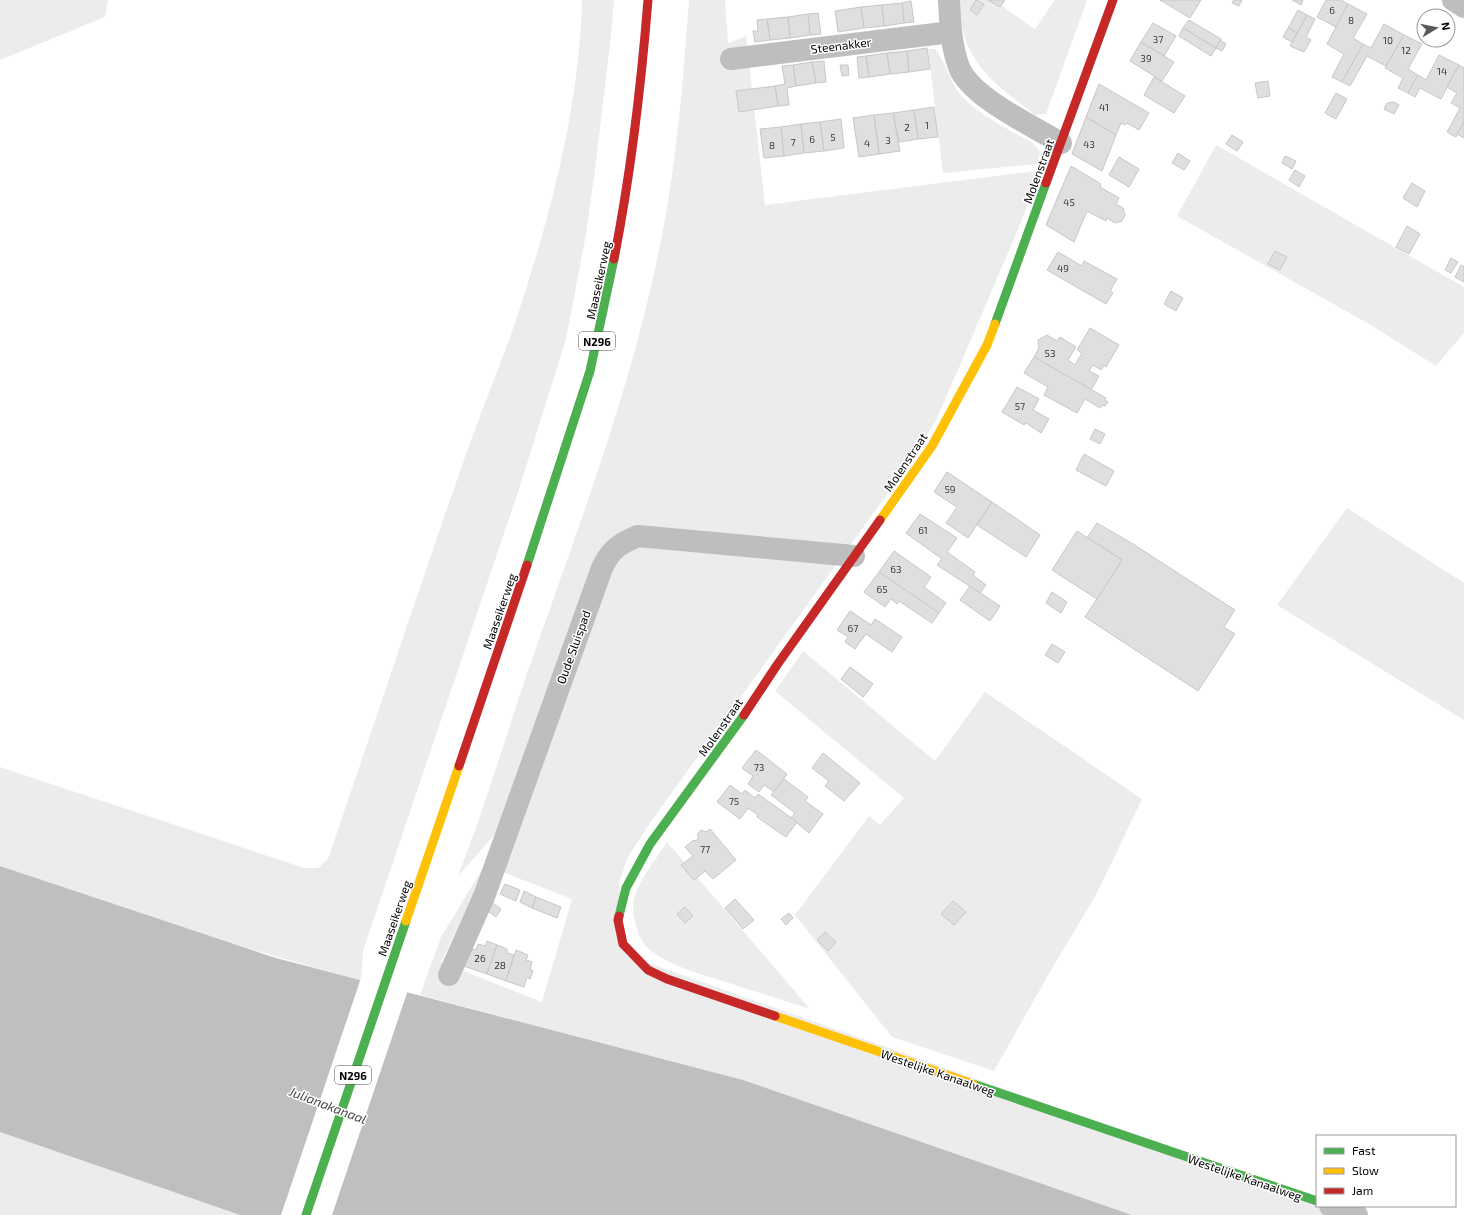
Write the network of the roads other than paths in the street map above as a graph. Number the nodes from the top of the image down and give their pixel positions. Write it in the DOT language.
graph roads {
  1 [pos="648,0"];
  2 [pos="949,0"];
  3 [pos="1113,0"];
  4 [pos="1453,0"];
  5 [pos="1464,6"];
  6 [pos="951,32"];
  7 [pos="731,59"];
  8 [pos="1061,143"];
  9 [pos="854,556"];
  10 [pos="626,888"];
  11 [pos="449,975"];
  12 [pos="1316,1202"];
  13 [pos="1333,1207"];
  14 [pos="306,1215"];
  15 [pos="1357,1215"];
  1 -- 14 [label="street, Maaseikerweg / N296"];
  2 -- 6 [label="street"];
  3 -- 8 [label="street, Molenstraat"];
  4 -- 5 [label="street"];
  6 -- 7 [label="street, Steenakker"];
  6 -- 8 [label="street"];
  8 -- 9 [label="street, Molenstraat"];
  9 -- 10 [label="street, Molenstraat"];
  9 -- 11 [label="street, Oude Sluispad"];
  10 -- 12 [label="street, Westelijke Kanaalweg"];
  13 -- 15 [label="street"];
}
